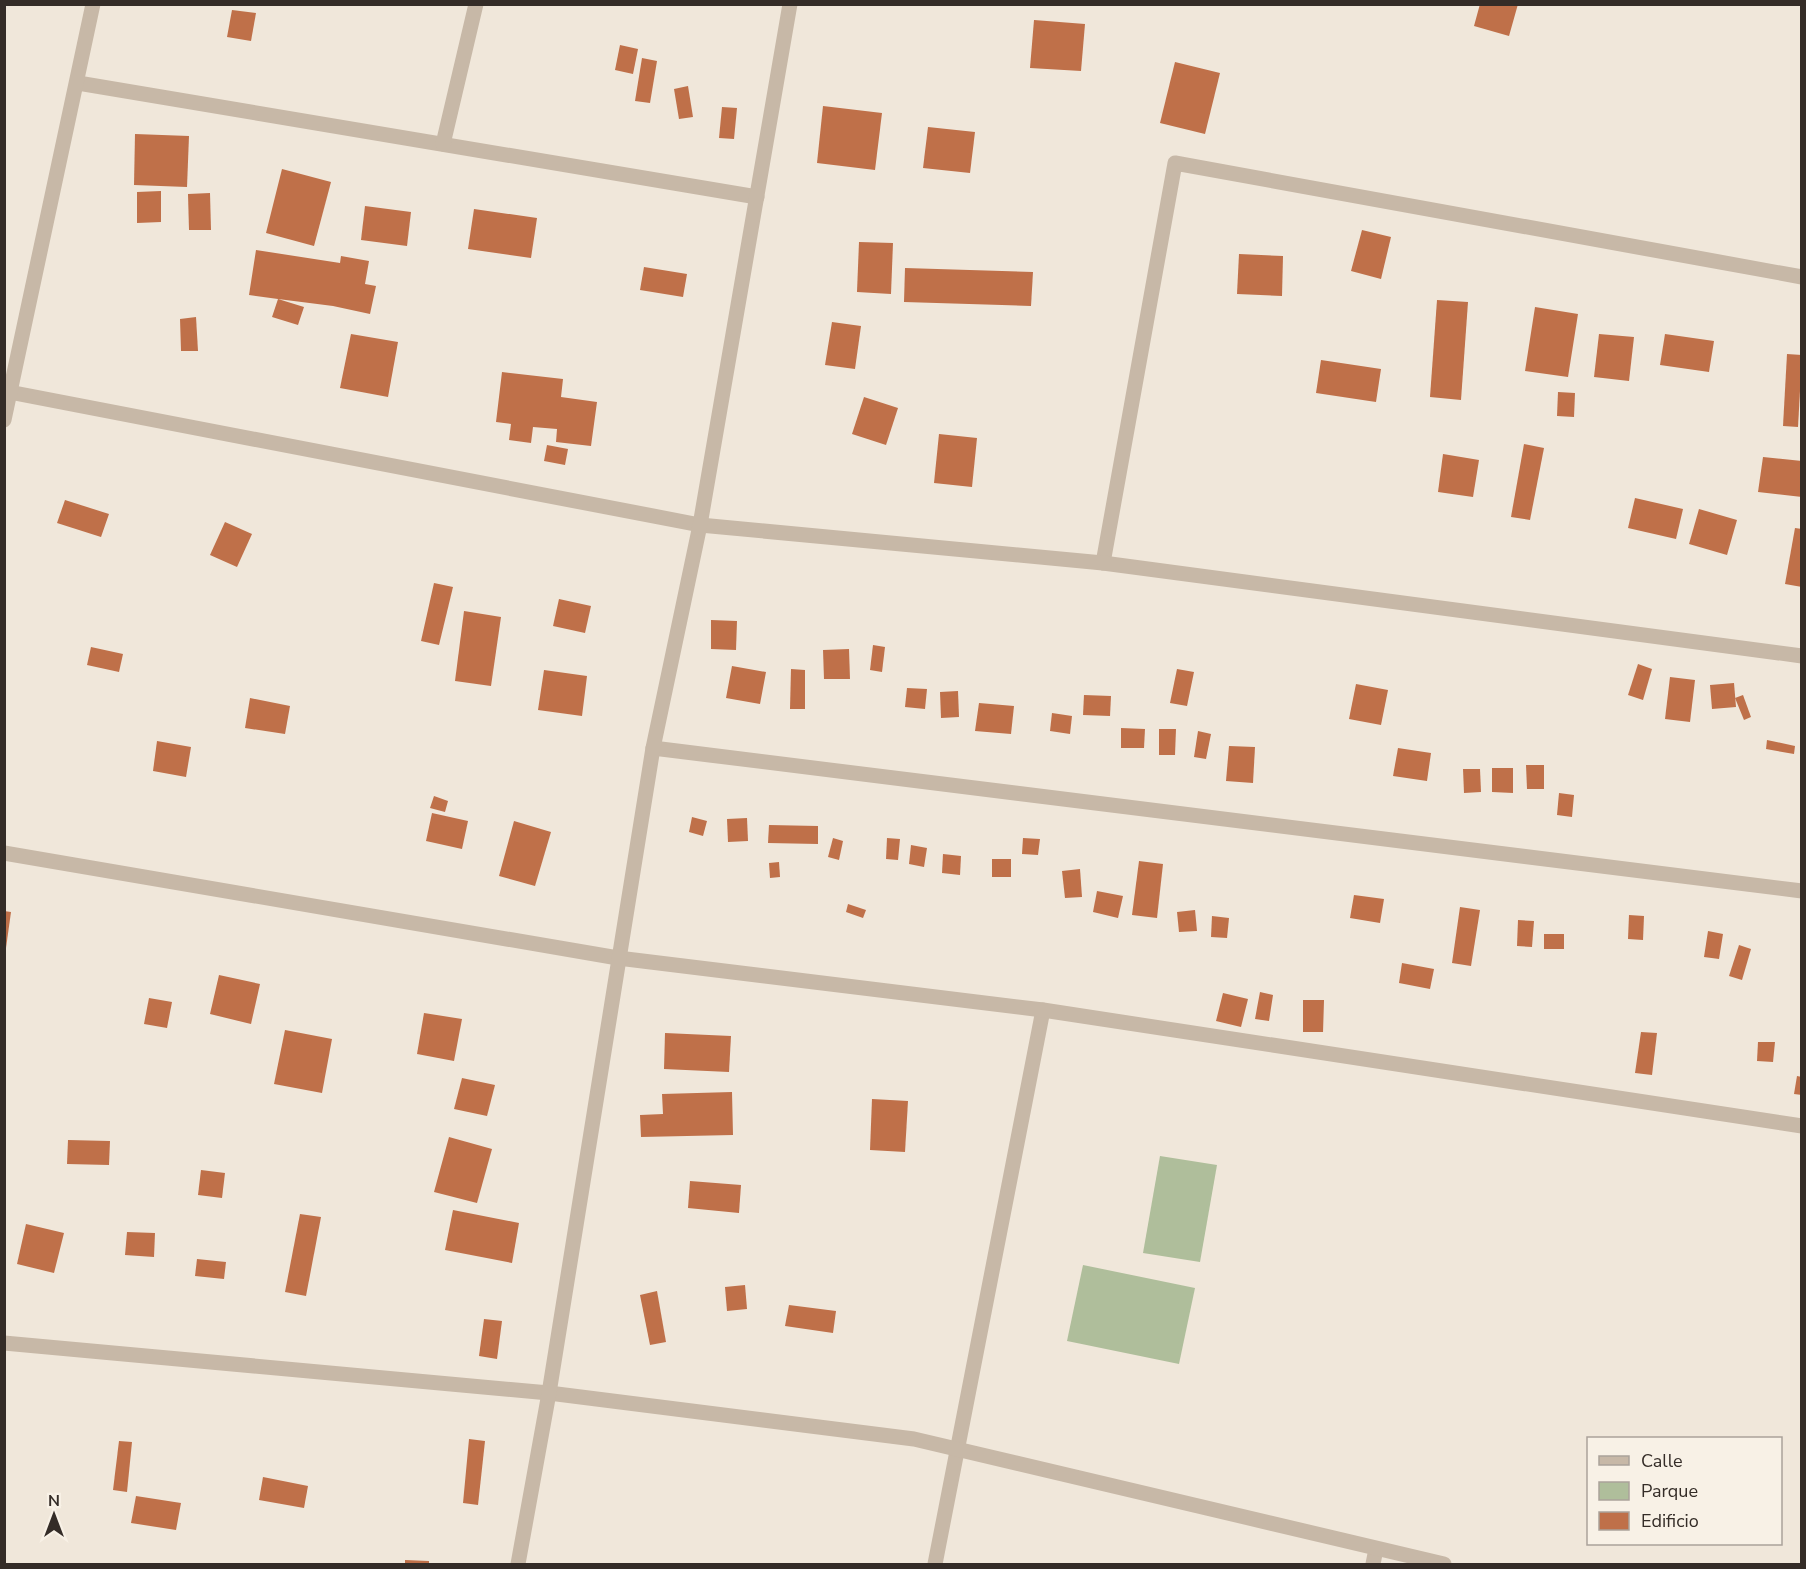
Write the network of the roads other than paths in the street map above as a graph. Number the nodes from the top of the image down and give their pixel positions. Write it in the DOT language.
graph roads {
  1 [pos="93,4"];
  2 [pos="476,4"];
  3 [pos="790,4"];
  4 [pos="78,83"];
  5 [pos="443,144"];
  6 [pos="757,197"];
  7 [pos="1802,277"];
  8 [pos="7,392"];
  9 [pos="4,420"];
  10 [pos="700,525"];
  11 [pos="1103,563"];
  12 [pos="1802,656"];
  13 [pos="653,748"];
  14 [pos="4,853"];
  15 [pos="1802,891"];
  16 [pos="618,958"];
  17 [pos="1043,1010"];
  18 [pos="1802,1126"];
  19 [pos="4,1343"];
  20 [pos="549,1393"];
  21 [pos="958,1450"];
  22 [pos="1375,1557"];
  23 [pos="518,1564"];
  24 [pos="935,1564"];
  25 [pos="1444,1564"];
  1 -- 4 [label="street"];
  2 -- 5 [label="street"];
  3 -- 6 [label="street"];
  4 -- 5 [label="street"];
  4 -- 8 [label="street"];
  5 -- 6 [label="street"];
  6 -- 10 [label="street"];
  7 -- 11 [label="street"];
  8 -- 9 [label="street"];
  8 -- 10 [label="street"];
  10 -- 11 [label="street"];
  10 -- 13 [label="street"];
  11 -- 12 [label="street"];
  13 -- 15 [label="street"];
  13 -- 16 [label="street"];
  14 -- 16 [label="street"];
  16 -- 17 [label="street"];
  16 -- 20 [label="street"];
  17 -- 18 [label="street"];
  17 -- 21 [label="street"];
  19 -- 20 [label="street"];
  20 -- 21 [label="street"];
  20 -- 23 [label="street"];
  21 -- 22 [label="street"];
  21 -- 24 [label="street"];
  22 -- 25 [label="street"];
}
